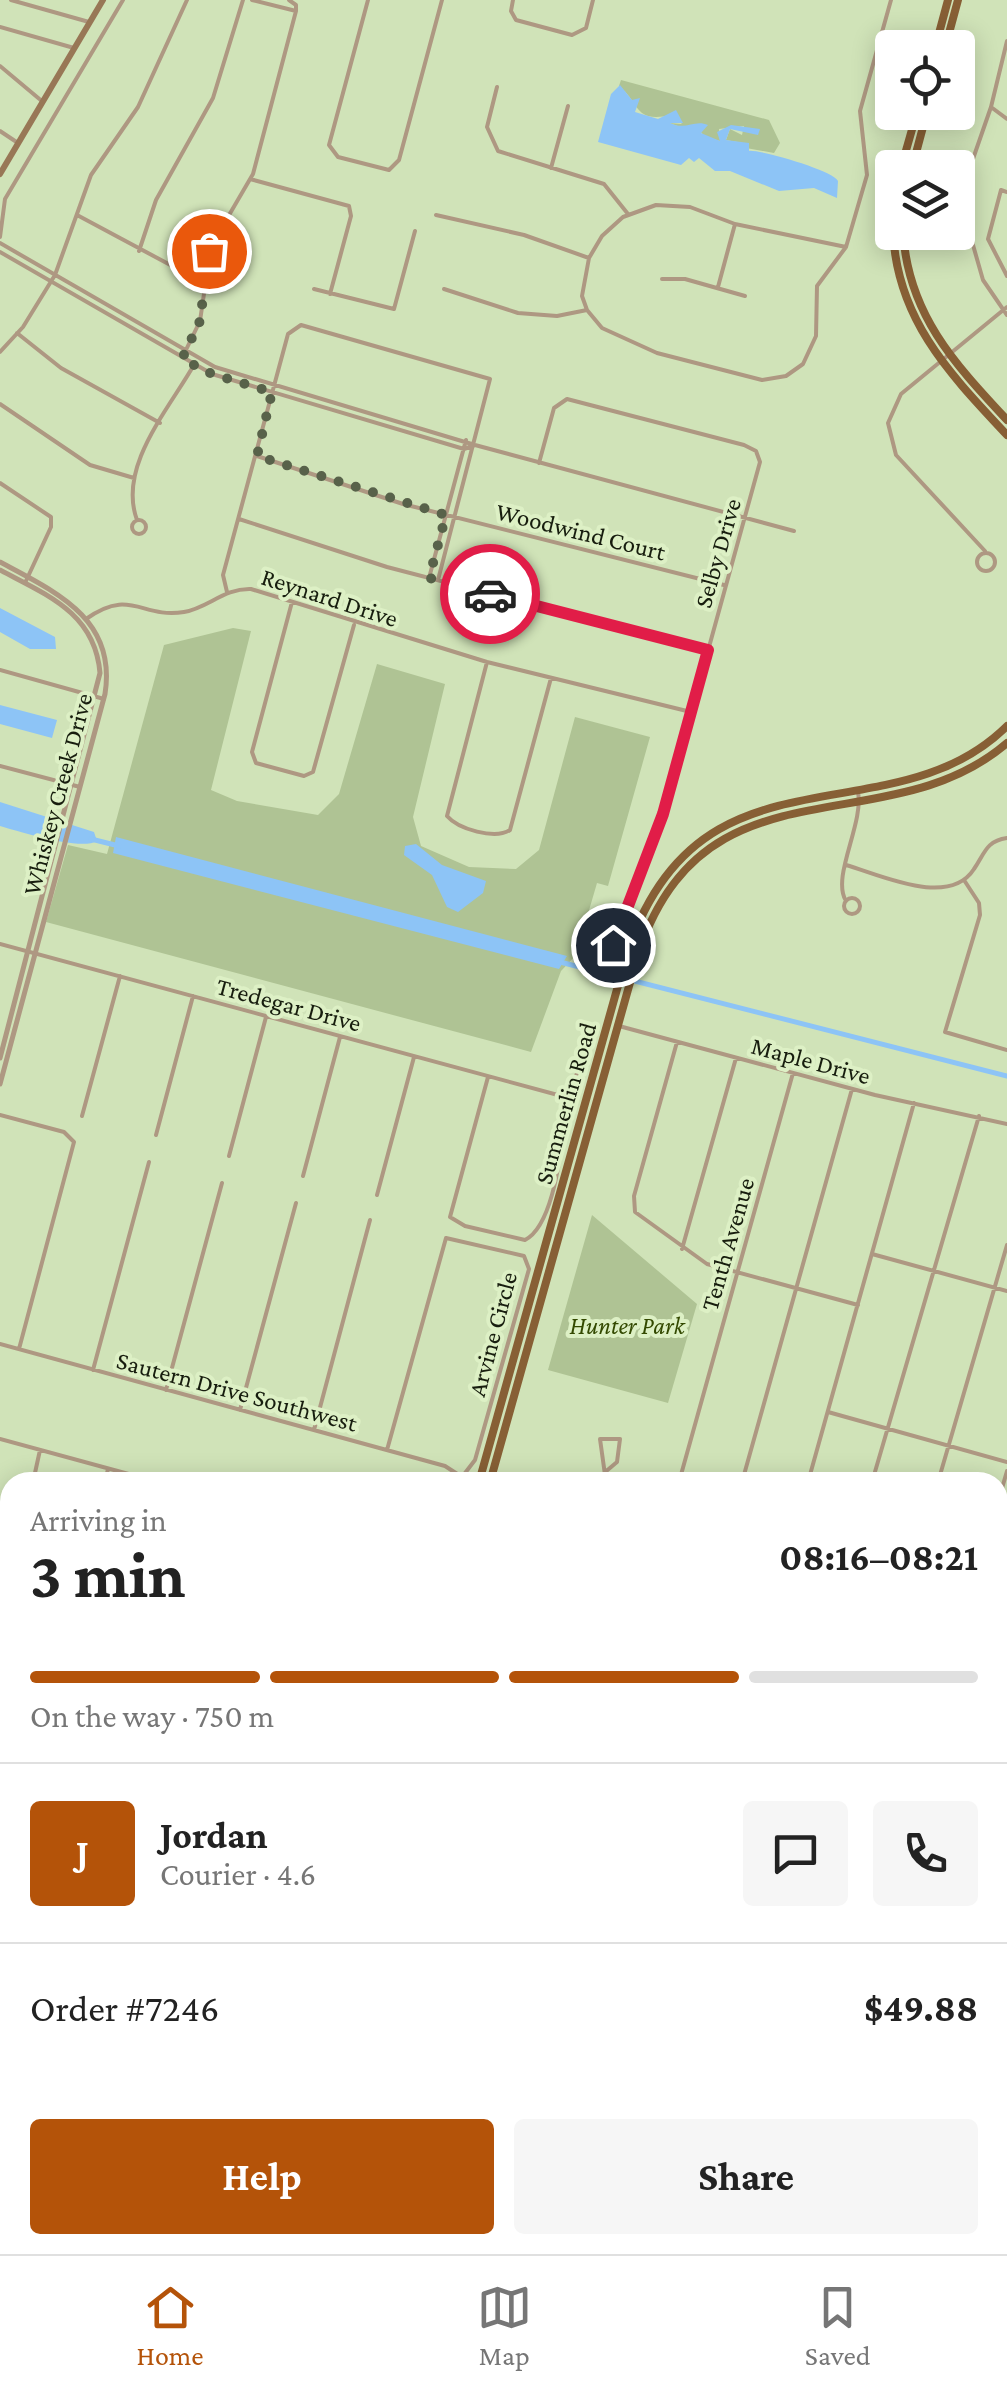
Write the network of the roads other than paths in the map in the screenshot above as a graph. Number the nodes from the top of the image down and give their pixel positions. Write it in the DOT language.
graph roads {
  1 [pos="12,0"];
  2 [pos="103,0"];
  3 [pos="123,0"];
  4 [pos="187,0"];
  5 [pos="243,0"];
  6 [pos="252,0"];
  7 [pos="289,0"];
  8 [pos="368,0"];
  9 [pos="442,0"];
  10 [pos="513,0"];
  11 [pos="593,0"];
  12 [pos="891,0"];
  13 [pos="948,0"];
  14 [pos="958,0"];
  15 [pos="296,11"];
  16 [pos="90,22"];
  17 [pos="0,27"];
  18 [pos="940,30"];
  19 [pos="950,30"];
  20 [pos="1007,41"];
  21 [pos="74,48"];
  22 [pos="0,66"];
  23 [pos="497,87"];
  24 [pos="43,102"];
  25 [pos="568,106"];
  26 [pos="991,107"];
  27 [pos="1007,119"];
  28 [pos="0,131"];
  29 [pos="18,143"];
  30 [pos="551,168"];
  31 [pos="0,174"];
  32 [pos="250,179"];
  33 [pos="1007,192"];
  34 [pos="628,214"];
  35 [pos="77,215"];
  36 [pos="436,215"];
  37 [pos="735,224"];
  38 [pos="415,230"];
  39 [pos="0,240"];
  40 [pos="846,247"];
  41 [pos="896,250"];
  42 [pos="906,250"];
  43 [pos="140,251"];
  44 [pos="0,252"];
  45 [pos="588,258"];
  46 [pos="55,275"];
  47 [pos="1007,276"];
  48 [pos="662,278"];
  49 [pos="51,282"];
  50 [pos="204,283"];
  51 [pos="718,288"];
  52 [pos="314,290"];
  53 [pos="444,290"];
  54 [pos="330,294"];
  55 [pos="745,296"];
  56 [pos="587,310"];
  57 [pos="1005,311"];
  58 [pos="18,333"];
  59 [pos="0,352"];
  60 [pos="186,352"];
  61 [pos="182,359"];
  62 [pos="197,359"];
  63 [pos="944,359"];
  64 [pos="194,366"];
  65 [pos="275,384"];
  66 [pos="272,392"];
  67 [pos="340,402"];
  68 [pos="0,404"];
  69 [pos="338,410"];
  70 [pos="1007,420"];
  71 [pos="403,422"];
  72 [pos="160,423"];
  73 [pos="400,430"];
  74 [pos="1007,435"];
  75 [pos="466,440"];
  76 [pos="475,445"];
  77 [pos="464,449"];
  78 [pos="257,456"];
  79 [pos="539,463"];
  80 [pos="134,478"];
  81 [pos="0,483"];
  82 [pos="446,515"];
  83 [pos="454,518"];
  84 [pos="745,518"];
  85 [pos="239,519"];
  86 [pos="137,520"];
  87 [pos="794,531"];
  88 [pos="985,551"];
  89 [pos="0,562"];
  90 [pos="0,570"];
  91 [pos="429,578"];
  92 [pos="27,580"];
  93 [pos="438,580"];
  94 [pos="726,586"];
  95 [pos="227,592"];
  96 [pos="292,602"];
  97 [pos="85,620"];
  98 [pos="354,624"];
  99 [pos="708,650"];
  100 [pos="487,662"];
  101 [pos="0,670"];
  102 [pos="551,678"];
  103 [pos="100,698"];
  104 [pos="691,712"];
  105 [pos="1007,726"];
  106 [pos="1007,743"];
  107 [pos="0,766"];
  108 [pos="76,786"];
  109 [pos="858,788"];
  110 [pos="860,798"];
  111 [pos="1007,838"];
  112 [pos="846,865"];
  113 [pos="964,880"];
  114 [pos="846,901"];
  115 [pos="0,944"];
  116 [pos="611,948"];
  117 [pos="32,952"];
  118 [pos="628,969"];
  119 [pos="120,976"];
  120 [pos="194,996"];
  121 [pos="266,1017"];
  122 [pos="584,1023"];
  123 [pos="612,1025"];
  124 [pos="340,1037"];
  125 [pos="677,1042"];
  126 [pos="1007,1050"];
  127 [pos="414,1057"];
  128 [pos="0,1058"];
  129 [pos="736,1058"];
  130 [pos="793,1073"];
  131 [pos="488,1076"];
  132 [pos="0,1084"];
  133 [pos="852,1089"];
  134 [pos="569,1098"];
  135 [pos="914,1102"];
  136 [pos="0,1114"];
  137 [pos="82,1116"];
  138 [pos="979,1116"];
  139 [pos="1007,1124"];
  140 [pos="156,1135"];
  141 [pos="229,1156"];
  142 [pos="149,1162"];
  143 [pos="303,1176"];
  144 [pos="222,1183"];
  145 [pos="377,1195"];
  146 [pos="296,1203"];
  147 [pos="370,1220"];
  148 [pos="1007,1245"];
  149 [pos="682,1249"];
  150 [pos="872,1254"];
  151 [pos="934,1271"];
  152 [pos="738,1273"];
  153 [pos="797,1288"];
  154 [pos="995,1288"];
  155 [pos="1007,1291"];
  156 [pos="858,1306"];
  157 [pos="0,1344"];
  158 [pos="19,1349"];
  159 [pos="93,1370"];
  160 [pos="166,1390"];
  161 [pos="240,1410"];
  162 [pos="828,1412"];
  163 [pos="888,1429"];
  164 [pos="314,1430"];
  165 [pos="0,1439"];
  166 [pos="950,1446"];
  167 [pos="40,1450"];
  168 [pos="387,1450"];
  169 [pos="1007,1462"];
  170 [pos="108,1469"];
  171 [pos="35,1472"];
  172 [pos="107,1472"];
  173 [pos="120,1472"];
  174 [pos="454,1472"];
  175 [pos="466,1472"];
  176 [pos="482,1472"];
  177 [pos="493,1472"];
  178 [pos="604,1472"];
  179 [pos="605,1472"];
  180 [pos="682,1472"];
  181 [pos="745,1472"];
  182 [pos="811,1472"];
  183 [pos="875,1472"];
  184 [pos="941,1472"];
  1 -- 16 [label="street"];
  2 -- 16 [label="main road"];
  3 -- 39 [label="street"];
  4 -- 35 [label="street"];
  5 -- 43 [label="street"];
  6 -- 15 [label="street"];
  7 -- 15 [label="street"];
  8 -- 9 [label="street"];
  10 -- 11 [label="street"];
  12 -- 40 [label="street"];
  13 -- 18 [label="main road"];
  14 -- 19 [label="main road"];
  15 -- 32 [label="street"];
  16 -- 21 [label="main road"];
  17 -- 21 [label="street"];
  20 -- 26 [label="street"];
  21 -- 24 [label="main road"];
  22 -- 24 [label="street"];
  23 -- 30 [label="street"];
  24 -- 29 [label="main road"];
  25 -- 30 [label="street"];
  26 -- 27 [label="street"];
  26 -- 57 [label="street"];
  28 -- 29 [label="street"];
  29 -- 31 [label="main road"];
  30 -- 34 [label="street"];
  32 -- 50 [label="street"];
  32 -- 54 [label="street"];
  33 -- 47 [label="street"];
  34 -- 37 [label="street"];
  34 -- 45 [label="street"];
  35 -- 43 [label="street"];
  35 -- 46 [label="street"];
  36 -- 45 [label="street"];
  37 -- 40 [label="street"];
  37 -- 51 [label="street"];
  38 -- 54 [label="street"];
  39 -- 46 [label="street"];
  40 -- 56 [label="street"];
  41 -- 63 [label="main road"];
  42 -- 63 [label="main road"];
  43 -- 50 [label="street"];
  44 -- 49 [label="street"];
  45 -- 56 [label="street"];
  46 -- 49 [label="street"];
  46 -- 60 [label="street"];
  48 -- 51 [label="street"];
  49 -- 58 [label="street"];
  49 -- 61 [label="street"];
  50 -- 60 [label="street"];
  51 -- 55 [label="street"];
  52 -- 54 [label="street"];
  53 -- 56 [label="street"];
  57 -- 63 [label="street"];
  58 -- 59 [label="street"];
  58 -- 72 [label="street"];
  60 -- 61 [label="street"];
  60 -- 62 [label="street"];
  61 -- 64 [label="street"];
  62 -- 64 [label="street"];
  62 -- 65 [label="street"];
  63 -- 70 [label="main road"];
  63 -- 74 [label="main road"];
  63 -- 88 [label="street"];
  64 -- 66 [label="street"];
  64 -- 72 [label="street"];
  65 -- 66 [label="street"];
  65 -- 67 [label="street"];
  65 -- 76 [label="street"];
  66 -- 69 [label="street"];
  66 -- 78 [label="street"];
  67 -- 69 [label="street"];
  67 -- 71 [label="street"];
  68 -- 80 [label="street"];
  69 -- 73 [label="street"];
  71 -- 73 [label="street"];
  71 -- 75 [label="street"];
  72 -- 80 [label="street"];
  73 -- 77 [label="street"];
  75 -- 76 [label="street"];
  75 -- 77 [label="street"];
  76 -- 77 [label="street"];
  76 -- 79 [label="street"];
  76 -- 83 [label="street"];
  77 -- 82 [label="street"];
  78 -- 82 [label="street, Woodwind Court"];
  78 -- 85 [label="street"];
  79 -- 84 [label="street"];
  79 -- 84 [label="street, Selby Drive"];
  80 -- 86 [label="street"];
  81 -- 92 [label="street"];
  82 -- 83 [label="street, Woodwind Court"];
  82 -- 91 [label="street"];
  83 -- 93 [label="street"];
  83 -- 94 [label="street, Woodwind Court"];
  84 -- 87 [label="street"];
  84 -- 94 [label="street, Selby Drive"];
  85 -- 91 [label="street"];
  85 -- 95 [label="street"];
  89 -- 92 [label="street"];
  90 -- 92 [label="street"];
  91 -- 93 [label="street"];
  92 -- 97 [label="street"];
  93 -- 99 [label="street"];
  94 -- 99 [label="street, Selby Drive"];
  95 -- 96 [label="street, Reynard Drive"];
  95 -- 97 [label="street, Reynard Drive"];
  96 -- 98 [label="street, Reynard Drive"];
  96 -- 98 [label="street"];
  97 -- 103 [label="street, Whiskey Creek Drive"];
  98 -- 100 [label="street, Reynard Drive"];
  99 -- 104 [label="street, Selby Drive"];
  100 -- 102 [label="street, Reynard Drive"];
  100 -- 102 [label="street"];
  101 -- 103 [label="street"];
  102 -- 104 [label="street, Reynard Drive"];
  103 -- 108 [label="street, Whiskey Creek Drive"];
  104 -- 116 [label="street, Selby Drive"];
  105 -- 109 [label="main road, Summerlin Road"];
  106 -- 110 [label="main road, Summerlin Road"];
  107 -- 108 [label="street"];
  108 -- 117 [label="street, Whiskey Creek Drive"];
  109 -- 110 [label="street"];
  109 -- 118 [label="main road, Summerlin Road"];
  110 -- 112 [label="street"];
  110 -- 118 [label="main road, Summerlin Road"];
  111 -- 113 [label="street"];
  112 -- 113 [label="street"];
  112 -- 114 [label="street"];
  113 -- 126 [label="street"];
  115 -- 117 [label="street, Tredegar Drive"];
  117 -- 119 [label="street, Tredegar Drive"];
  117 -- 128 [label="street, Whiskey Creek Drive"];
  117 -- 132 [label="street, Whiskey Creek Drive"];
  118 -- 123 [label="main road, Summerlin Road"];
  119 -- 120 [label="street, Tredegar Drive"];
  119 -- 137 [label="street"];
  120 -- 121 [label="street, Tredegar Drive"];
  120 -- 140 [label="street"];
  121 -- 124 [label="street, Tredegar Drive"];
  121 -- 141 [label="street"];
  122 -- 134 [label="street"];
  123 -- 125 [label="street, Maple Drive"];
  123 -- 176 [label="main road, Summerlin Road"];
  123 -- 177 [label="main road, Summerlin Road"];
  124 -- 127 [label="street, Tredegar Drive"];
  124 -- 143 [label="street"];
  125 -- 129 [label="street, Maple Drive"];
  125 -- 149 [label="street"];
  127 -- 131 [label="street, Tredegar Drive"];
  127 -- 145 [label="street"];
  129 -- 130 [label="street, Maple Drive"];
  129 -- 149 [label="street"];
  130 -- 133 [label="street, Maple Drive"];
  130 -- 152 [label="street, Tenth Avenue"];
  131 -- 134 [label="street, Tredegar Drive"];
  131 -- 134 [label="street"];
  133 -- 135 [label="street, Maple Drive"];
  133 -- 153 [label="street"];
  135 -- 138 [label="street, Maple Drive"];
  135 -- 150 [label="street"];
  136 -- 158 [label="street"];
  138 -- 139 [label="street, Maple Drive"];
  138 -- 151 [label="street"];
  142 -- 159 [label="street"];
  144 -- 160 [label="street"];
  146 -- 161 [label="street"];
  147 -- 164 [label="street"];
  148 -- 154 [label="street"];
  149 -- 152 [label="street"];
  150 -- 151 [label="street"];
  150 -- 156 [label="street"];
  151 -- 154 [label="street"];
  151 -- 163 [label="street"];
  152 -- 153 [label="street"];
  152 -- 180 [label="street, Tenth Avenue"];
  153 -- 156 [label="street"];
  153 -- 181 [label="street"];
  154 -- 155 [label="street"];
  154 -- 166 [label="street"];
  156 -- 162 [label="street"];
  157 -- 158 [label="street, Sautern Drive Southwest"];
  158 -- 159 [label="street, Sautern Drive Southwest"];
  159 -- 160 [label="street, Sautern Drive Southwest"];
  160 -- 161 [label="street, Sautern Drive Southwest"];
  161 -- 164 [label="street, Sautern Drive Southwest"];
  162 -- 163 [label="street"];
  162 -- 182 [label="street"];
  163 -- 166 [label="street"];
  163 -- 183 [label="street"];
  164 -- 168 [label="street, Sautern Drive Southwest"];
  165 -- 167 [label="street"];
  166 -- 169 [label="street"];
  166 -- 184 [label="street"];
  167 -- 170 [label="street"];
  167 -- 171 [label="street"];
  168 -- 174 [label="street, Sautern Drive Southwest"];
  168 -- 175 [label="street, Arvine Circle"];
  170 -- 172 [label="street"];
  170 -- 173 [label="street"];
  178 -- 179 [label="street"];
}
